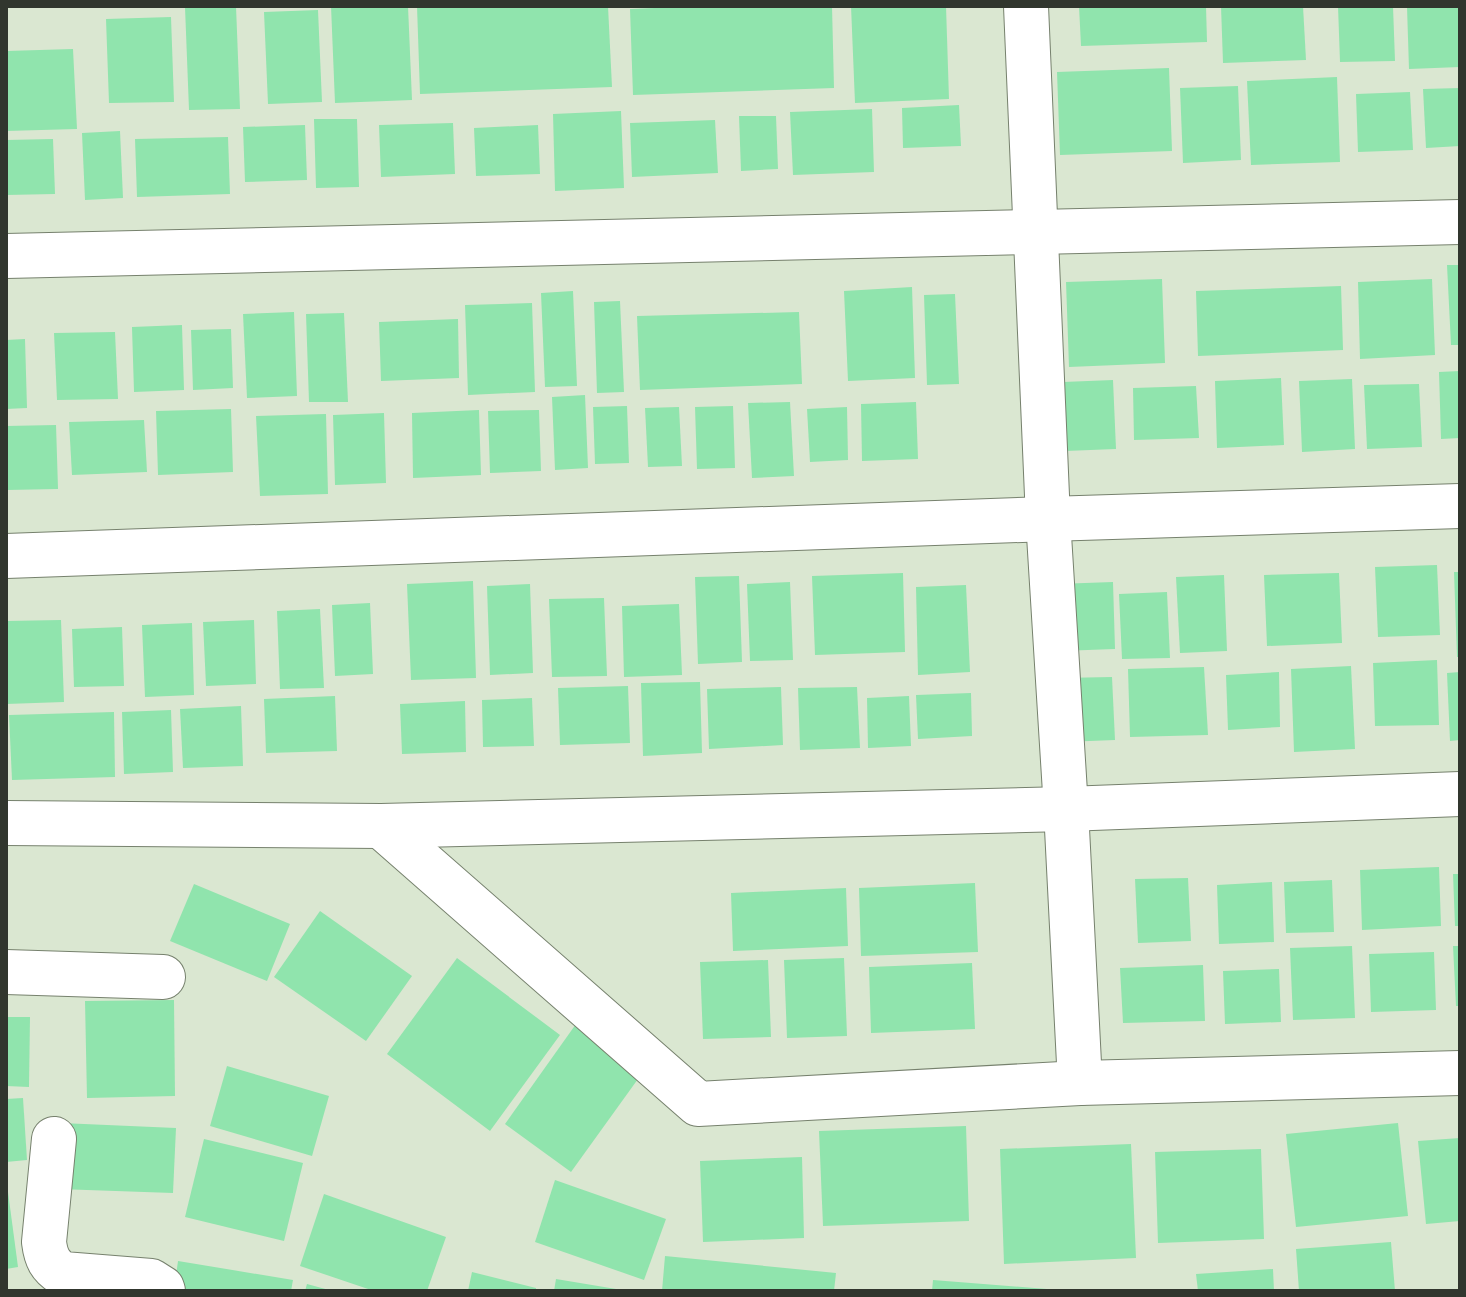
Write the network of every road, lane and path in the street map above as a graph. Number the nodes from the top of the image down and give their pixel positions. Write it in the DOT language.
graph roads {
  1 [pos="1026,6"];
  2 [pos="1460,222"];
  3 [pos="1037,232"];
  4 [pos="6,256"];
  5 [pos="1460,506"];
  6 [pos="1048,519"];
  7 [pos="6,556"];
  8 [pos="1460,794"];
  9 [pos="1066,809"];
  10 [pos="6,823"];
  11 [pos="381,826"];
  12 [pos="6,972"];
  13 [pos="163,977"];
  14 [pos="1460,1073"];
  15 [pos="1080,1083"];
  16 [pos="54,1139"];
  17 [pos="163,1291"];
  1 -- 3 [label="street"];
  2 -- 3 [label="street"];
  3 -- 4 [label="street"];
  3 -- 6 [label="street"];
  5 -- 6 [label="street"];
  6 -- 7 [label="street"];
  6 -- 9 [label="street"];
  8 -- 9 [label="street"];
  9 -- 11 [label="street"];
  9 -- 15 [label="street"];
  10 -- 11 [label="street"];
  11 -- 15 [label="street"];
  12 -- 13 [label="street"];
  14 -- 15 [label="street"];
  16 -- 17 [label="street"];
}
